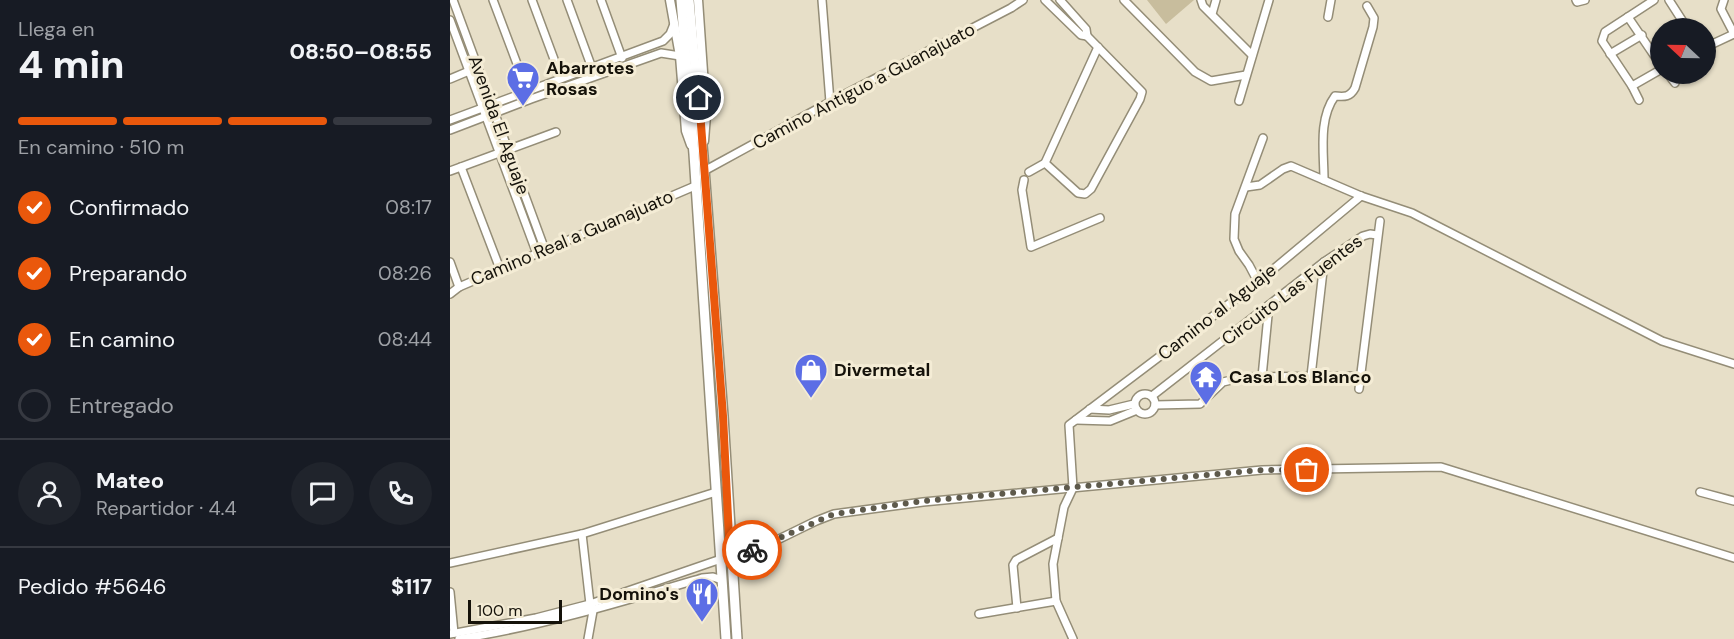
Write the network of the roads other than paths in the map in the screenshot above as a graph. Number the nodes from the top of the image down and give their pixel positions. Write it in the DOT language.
graph roads {
  1 [pos="453,0"];
  2 [pos="493,0"];
  3 [pos="532,0"];
  4 [pos="567,0"];
  5 [pos="601,0"];
  6 [pos="670,0"];
  7 [pos="681,0"];
  8 [pos="689,0"];
  9 [pos="698,0"];
  10 [pos="822,0"];
  11 [pos="1023,0"];
  12 [pos="1045,0"];
  13 [pos="1060,0"];
  14 [pos="1201,0"];
  15 [pos="1216,0"];
  16 [pos="1269,0"];
  17 [pos="1331,0"];
  18 [pos="1576,0"];
  19 [pos="1585,0"];
  20 [pos="1654,0"];
  21 [pos="1668,0"];
  22 [pos="1724,0"];
  23 [pos="1127,1"];
  24 [pos="1367,6"];
  25 [pos="1212,14"];
  26 [pos="1328,17"];
  27 [pos="1628,17"];
  28 [pos="1680,18"];
  29 [pos="450,20"];
  30 [pos="674,24"];
  31 [pos="464,31"];
  32 [pos="1642,34"];
  33 [pos="1734,34"];
  34 [pos="453,35"];
  35 [pos="1087,36"];
  36 [pos="1716,42"];
  37 [pos="1098,47"];
  38 [pos="1650,47"];
  39 [pos="1610,54"];
  40 [pos="1252,56"];
  41 [pos="622,58"];
  42 [pos="687,58"];
  43 [pos="592,68"];
  44 [pos="469,72"];
  45 [pos="1246,75"];
  46 [pos="1650,76"];
  47 [pos="561,78"];
  48 [pos="450,79"];
  49 [pos="1632,86"];
  50 [pos="527,90"];
  51 [pos="531,99"];
  52 [pos="1639,100"];
  53 [pos="1239,101"];
  54 [pos="830,102"];
  55 [pos="491,104"];
  56 [pos="483,108"];
  57 [pos="495,113"];
  58 [pos="486,116"];
  59 [pos="450,120"];
  60 [pos="450,130"];
  61 [pos="556,132"];
  62 [pos="1263,138"];
  63 [pos="508,149"];
  64 [pos="499,152"];
  65 [pos="699,155"];
  66 [pos="1045,163"];
  67 [pos="461,167"];
  68 [pos="450,171"];
  69 [pos="704,171"];
  70 [pos="1029,172"];
  71 [pos="1024,180"];
  72 [pos="1323,180"];
  73 [pos="695,186"];
  74 [pos="1246,187"];
  75 [pos="1361,196"];
  76 [pos="1100,218"];
  77 [pos="1380,221"];
  78 [pos="1377,236"];
  79 [pos="545,250"];
  80 [pos="537,254"];
  81 [pos="450,262"];
  82 [pos="1324,262"];
  83 [pos="500,269"];
  84 [pos="1258,282"];
  85 [pos="459,287"];
  86 [pos="450,294"];
  87 [pos="1269,305"];
  88 [pos="1734,364"];
  89 [pos="1311,376"];
  90 [pos="1360,376"];
  91 [pos="1262,377"];
  92 [pos="1359,389"];
  93 [pos="1152,396"];
  94 [pos="1155,405"];
  95 [pos="1136,407"];
  96 [pos="1090,409"];
  97 [pos="1109,410"];
  98 [pos="1076,420"];
  99 [pos="1110,421"];
  100 [pos="1072,488"];
  101 [pos="716,492"];
  102 [pos="1700,492"];
  103 [pos="1734,501"];
  104 [pos="582,534"];
  105 [pos="1058,538"];
  106 [pos="1734,558"];
  107 [pos="725,559"];
  108 [pos="450,563"];
  109 [pos="722,580"];
  110 [pos="450,592"];
  111 [pos="1056,601"];
  112 [pos="592,607"];
  113 [pos="1017,608"];
  114 [pos="979,614"];
  115 [pos="454,636"];
  116 [pos="588,639"];
  117 [pos="726,639"];
  118 [pos="736,639"];
  119 [pos="1074,639"];
  1 -- 31 [label="street, Avenida El Aguaje"];
  2 -- 50 [label="street"];
  3 -- 47 [label="street"];
  4 -- 43 [label="street"];
  5 -- 41 [label="street"];
  6 -- 30 [label="main road"];
  7 -- 42 [label="highway"];
  8 -- 42 [label="highway"];
  9 -- 65 [label="main road"];
  10 -- 54 [label="street"];
  11 -- 54 [label="street, Camino Antiguo a Guanajuato"];
  12 -- 35 [label="street"];
  13 -- 35 [label="street"];
  14 -- 25 [label="street"];
  15 -- 25 [label="street"];
  16 -- 40 [label="street"];
  17 -- 26 [label="street"];
  18 -- 19 [label="street"];
  20 -- 27 [label="street"];
  21 -- 28 [label="street"];
  22 -- 33 [label="street"];
  23 -- 45 [label="street"];
  24 -- 72 [label="street"];
  25 -- 40 [label="street"];
  27 -- 32 [label="street"];
  27 -- 39 [label="street"];
  29 -- 34 [label="street, Avenida El Aguaje"];
  30 -- 41 [label="street"];
  30 -- 42 [label="main road"];
  31 -- 34 [label="street"];
  31 -- 55 [label="street, Avenida El Aguaje"];
  32 -- 38 [label="street"];
  32 -- 39 [label="street"];
  33 -- 36 [label="street"];
  34 -- 44 [label="street, Avenida El Aguaje"];
  35 -- 37 [label="street"];
  37 -- 66 [label="street"];
  37 -- 66 [label="street"];
  39 -- 49 [label="street"];
  40 -- 45 [label="street"];
  41 -- 43 [label="street"];
  42 -- 51 [label="street"];
  42 -- 65 [label="highway"];
  43 -- 47 [label="street"];
  44 -- 48 [label="street"];
  44 -- 56 [label="street, Avenida El Aguaje"];
  45 -- 53 [label="street"];
  46 -- 49 [label="street"];
  47 -- 50 [label="street"];
  49 -- 52 [label="street"];
  50 -- 51 [label="street"];
  50 -- 55 [label="street"];
  51 -- 57 [label="street"];
  54 -- 69 [label="street, Camino Antiguo a Guanajuato"];
  55 -- 56 [label="street"];
  55 -- 57 [label="street, Avenida El Aguaje"];
  56 -- 58 [label="street, Avenida El Aguaje"];
  56 -- 59 [label="street"];
  57 -- 58 [label="street"];
  57 -- 63 [label="street, Avenida El Aguaje"];
  58 -- 60 [label="street"];
  58 -- 64 [label="street, Avenida El Aguaje"];
  61 -- 63 [label="street"];
  62 -- 74 [label="street"];
  63 -- 64 [label="street"];
  63 -- 79 [label="street, Avenida El Aguaje"];
  64 -- 67 [label="street"];
  64 -- 80 [label="street, Avenida El Aguaje"];
  65 -- 69 [label="highway"];
  65 -- 73 [label="highway"];
  66 -- 70 [label="street"];
  67 -- 68 [label="street"];
  67 -- 83 [label="street"];
  69 -- 107 [label="highway"];
  71 -- 76 [label="street"];
  72 -- 74 [label="street"];
  72 -- 75 [label="street"];
  73 -- 79 [label="street, Camino Real a Guanajuato"];
  73 -- 101 [label="highway"];
  74 -- 84 [label="street"];
  75 -- 84 [label="street, Camino al Aguaje"];
  75 -- 88 [label="street"];
  77 -- 78 [label="street, Circuito Las Fuentes"];
  78 -- 82 [label="street, Circuito Las Fuentes"];
  78 -- 90 [label="street, Circuito Las Fuentes"];
  79 -- 80 [label="street, Camino Real a Guanajuato"];
  80 -- 83 [label="street, Camino Real a Guanajuato"];
  81 -- 85 [label="street"];
  82 -- 87 [label="street, Circuito Las Fuentes"];
  82 -- 89 [label="street"];
  83 -- 85 [label="street, Camino Real a Guanajuato"];
  84 -- 96 [label="street, Camino al Aguaje"];
  85 -- 86 [label="street, Camino Real a Guanajuato"];
  87 -- 91 [label="street"];
  87 -- 93 [label="street, Circuito Las Fuentes"];
  89 -- 90 [label="street"];
  89 -- 91 [label="street"];
  90 -- 92 [label="street, Circuito Las Fuentes"];
  91 -- 94 [label="street"];
  93 -- 94 [label="street"];
  93 -- 95 [label="street"];
  94 -- 95 [label="street"];
  95 -- 97 [label="street"];
  95 -- 99 [label="street"];
  96 -- 97 [label="street"];
  96 -- 98 [label="street, Camino al Aguaje"];
  97 -- 99 [label="street"];
  98 -- 99 [label="street"];
  98 -- 100 [label="street, Camino al Aguaje"];
  100 -- 105 [label="street"];
  100 -- 106 [label="street"];
  100 -- 107 [label="street"];
  101 -- 104 [label="street"];
  101 -- 107 [label="highway"];
  102 -- 103 [label="street"];
  104 -- 108 [label="street"];
  104 -- 112 [label="street"];
  105 -- 111 [label="street"];
  105 -- 113 [label="street"];
  107 -- 109 [label="highway"];
  107 -- 112 [label="street"];
  107 -- 118 [label="highway"];
  109 -- 112 [label="street"];
  109 -- 117 [label="highway"];
  110 -- 115 [label="street"];
  111 -- 113 [label="street"];
  111 -- 119 [label="street"];
  112 -- 115 [label="street"];
  112 -- 116 [label="street"];
  113 -- 114 [label="street"];
}
